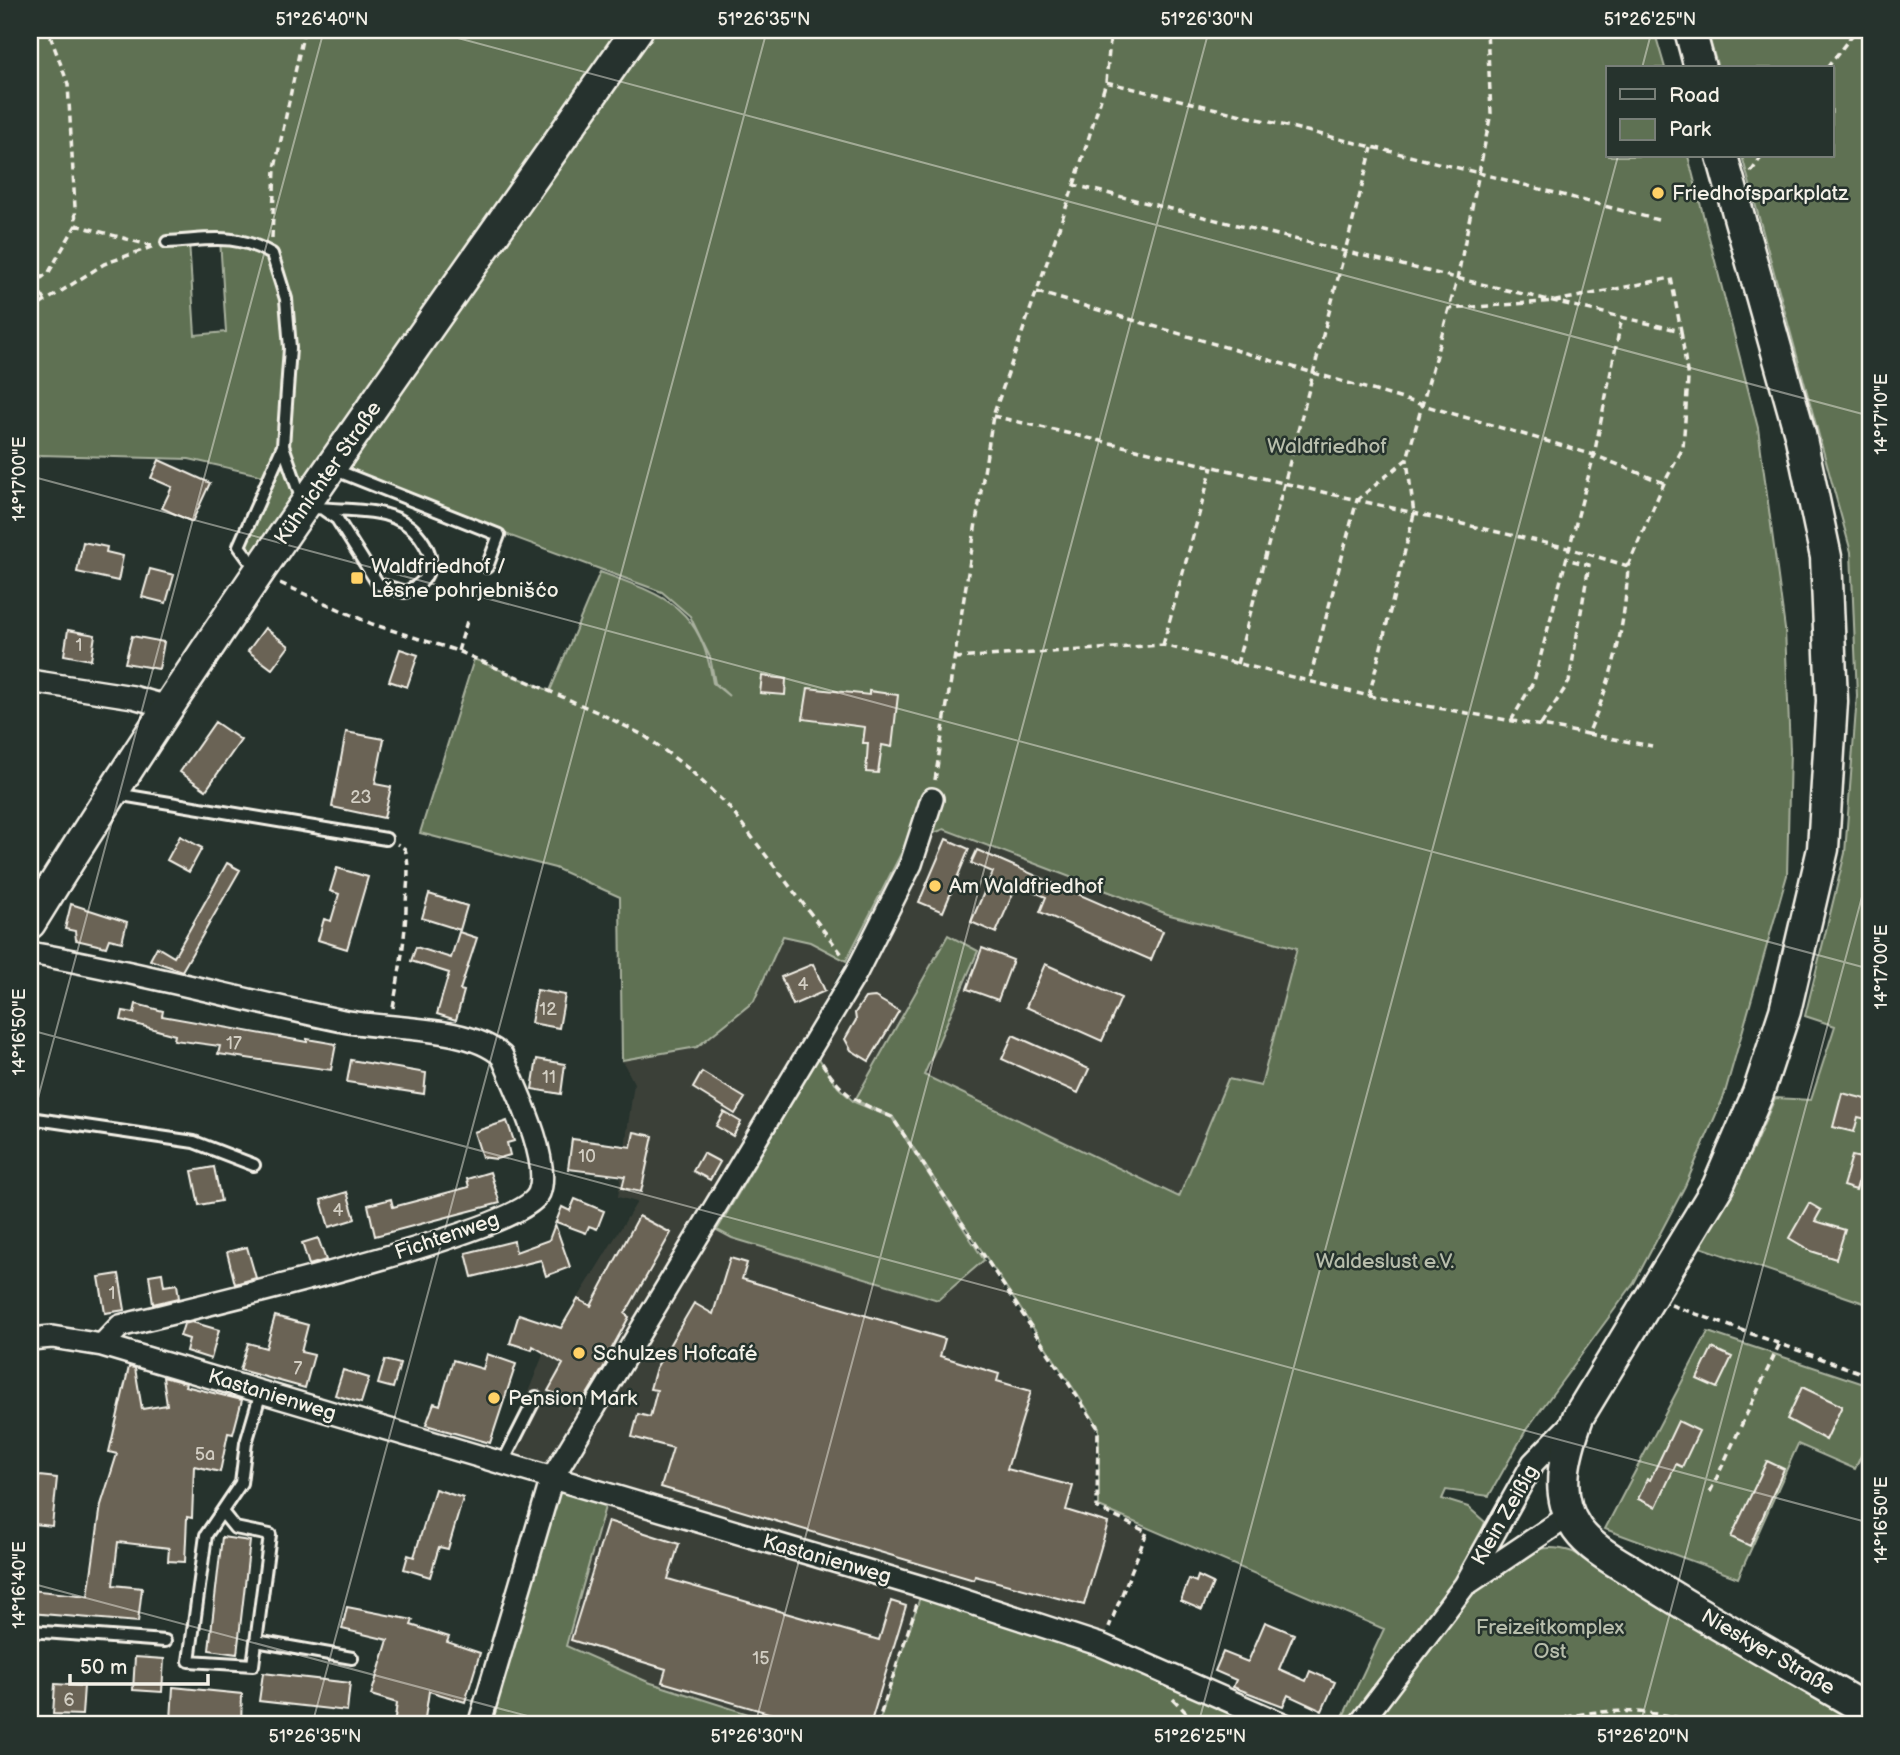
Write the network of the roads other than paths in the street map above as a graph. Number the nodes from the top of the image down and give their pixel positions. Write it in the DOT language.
graph roads {
  1 [pos="637,30"];
  2 [pos="1690,30"];
  3 [pos="1699,66"];
  4 [pos="1723,158"];
  5 [pos="167,242"];
  6 [pos="282,446"];
  7 [pos="330,468"];
  8 [pos="314,508"];
  9 [pos="487,567"];
  10 [pos="267,578"];
  11 [pos="30,681"];
  12 [pos="168,707"];
  13 [pos="110,793"];
  14 [pos="932,799"];
  15 [pos="386,839"];
  16 [pos="30,923"];
  17 [pos="30,953"];
  18 [pos="30,1118"];
  19 [pos="254,1165"];
  20 [pos="30,1339"];
  21 [pos="102,1345"];
  22 [pos="261,1392"];
  23 [pos="536,1397"];
  24 [pos="1578,1417"];
  25 [pos="502,1464"];
  26 [pos="552,1478"];
  27 [pos="222,1512"];
  28 [pos="1570,1515"];
  29 [pos="1465,1585"];
  30 [pos="30,1631"];
  31 [pos="256,1641"];
  32 [pos="165,1642"];
  33 [pos="352,1658"];
  34 [pos="1870,1712"];
  35 [pos="479,1725"];
  36 [pos="1285,1725"];
  37 [pos="1359,1725"];
  1 -- 7 [label="main road, Kühnichter Straße"];
  2 -- 3 [label="main road"];
  4 -- 24 [label="main road"];
  5 -- 6 [label="lane"];
  6 -- 8 [label="lane"];
  6 -- 10 [label="lane"];
  7 -- 8 [label="main road, Kühnichter Straße"];
  7 -- 9 [label="lane"];
  8 -- 8 [label="lane"];
  8 -- 10 [label="main road, Kühnichter Straße"];
  10 -- 12 [label="main road, Kühnichter Straße"];
  11 -- 12 [label="street"];
  12 -- 13 [label="main road, Kühnichter Straße"];
  13 -- 15 [label="lane"];
  13 -- 16 [label="main road, Kühnichter Straße"];
  14 -- 26 [label="street"];
  17 -- 21 [label="street, Fichtenweg"];
  18 -- 19 [label="lane"];
  20 -- 21 [label="street, Kastanienweg"];
  21 -- 22 [label="street, Kastanienweg"];
  22 -- 25 [label="street, Kastanienweg"];
  22 -- 27 [label="lane"];
  23 -- 25 [label="lane"];
  24 -- 28 [label="main road"];
  24 -- 29 [label="street, Klein Zeißig"];
  25 -- 26 [label="street, Kastanienweg"];
  26 -- 35 [label="street"];
  26 -- 36 [label="street, Kastanienweg"];
  27 -- 31 [label="lane"];
  27 -- 31 [label="lane"];
  28 -- 29 [label="street, Klein Zeißig"];
  28 -- 34 [label="main road, Nieskyer Straße"];
  29 -- 37 [label="street, Klein Zeißig"];
  30 -- 32 [label="lane"];
  31 -- 33 [label="lane"];
}
